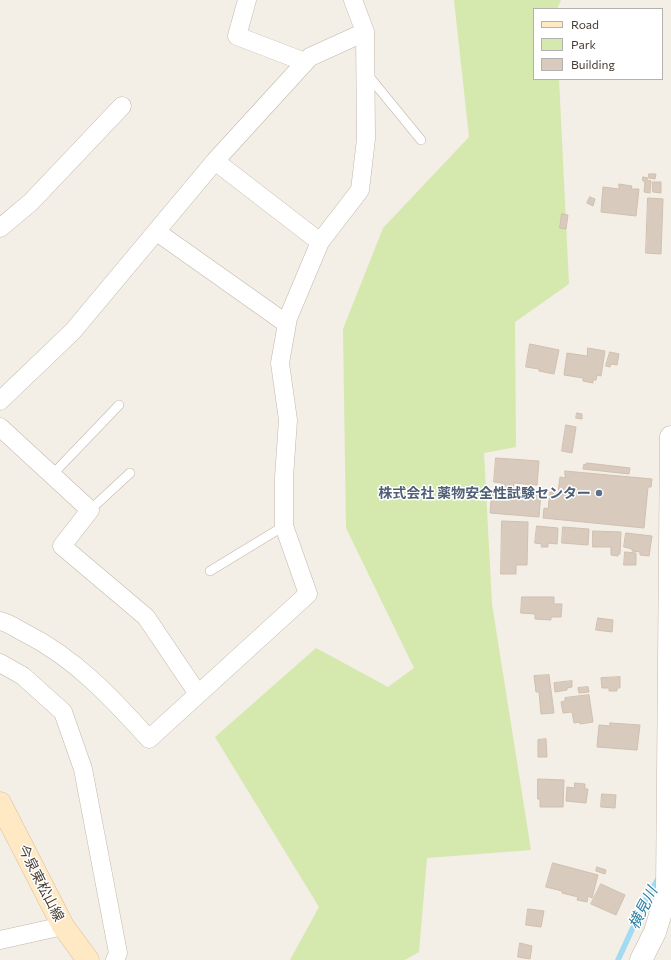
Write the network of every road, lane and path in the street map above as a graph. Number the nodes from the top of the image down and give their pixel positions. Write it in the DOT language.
graph roads {
  1 [pos="247,0"];
  2 [pos="353,0"];
  3 [pos="365,32"];
  4 [pos="305,62"];
  5 [pos="365,71"];
  6 [pos="122,106"];
  7 [pos="421,140"];
  8 [pos="215,161"];
  9 [pos="0,228"];
  10 [pos="157,232"];
  11 [pos="320,242"];
  12 [pos="287,324"];
  13 [pos="0,401"];
  14 [pos="120,405"];
  15 [pos="0,427"];
  16 [pos="671,437"];
  17 [pos="130,473"];
  18 [pos="52,475"];
  19 [pos="90,510"];
  20 [pos="284,526"];
  21 [pos="210,571"];
  22 [pos="0,621"];
  23 [pos="0,663"];
  24 [pos="198,694"];
  25 [pos="0,803"];
  26 [pos="669,875"];
  27 [pos="63,926"];
  28 [pos="0,940"];
  29 [pos="88,960"];
  30 [pos="115,960"];
  31 [pos="641,960"];
  1 -- 4 [label="street"];
  2 -- 3 [label="street"];
  3 -- 4 [label="street"];
  3 -- 5 [label="street"];
  4 -- 8 [label="street"];
  5 -- 7 [label="lane"];
  5 -- 11 [label="street"];
  6 -- 9 [label="street"];
  8 -- 10 [label="street"];
  8 -- 11 [label="street"];
  10 -- 12 [label="street"];
  10 -- 13 [label="street"];
  11 -- 12 [label="street"];
  12 -- 20 [label="street"];
  14 -- 18 [label="lane"];
  15 -- 18 [label="street"];
  16 -- 26 [label="street"];
  17 -- 19 [label="lane"];
  18 -- 19 [label="street"];
  19 -- 24 [label="street"];
  20 -- 21 [label="lane"];
  20 -- 24 [label="street"];
  22 -- 24 [label="street"];
  23 -- 30 [label="street"];
  25 -- 27 [label="main road, 今泉東松山線"];
  26 -- 31 [label="street"];
  27 -- 28 [label="street"];
  27 -- 29 [label="main road, 今泉東松山線"];
}
